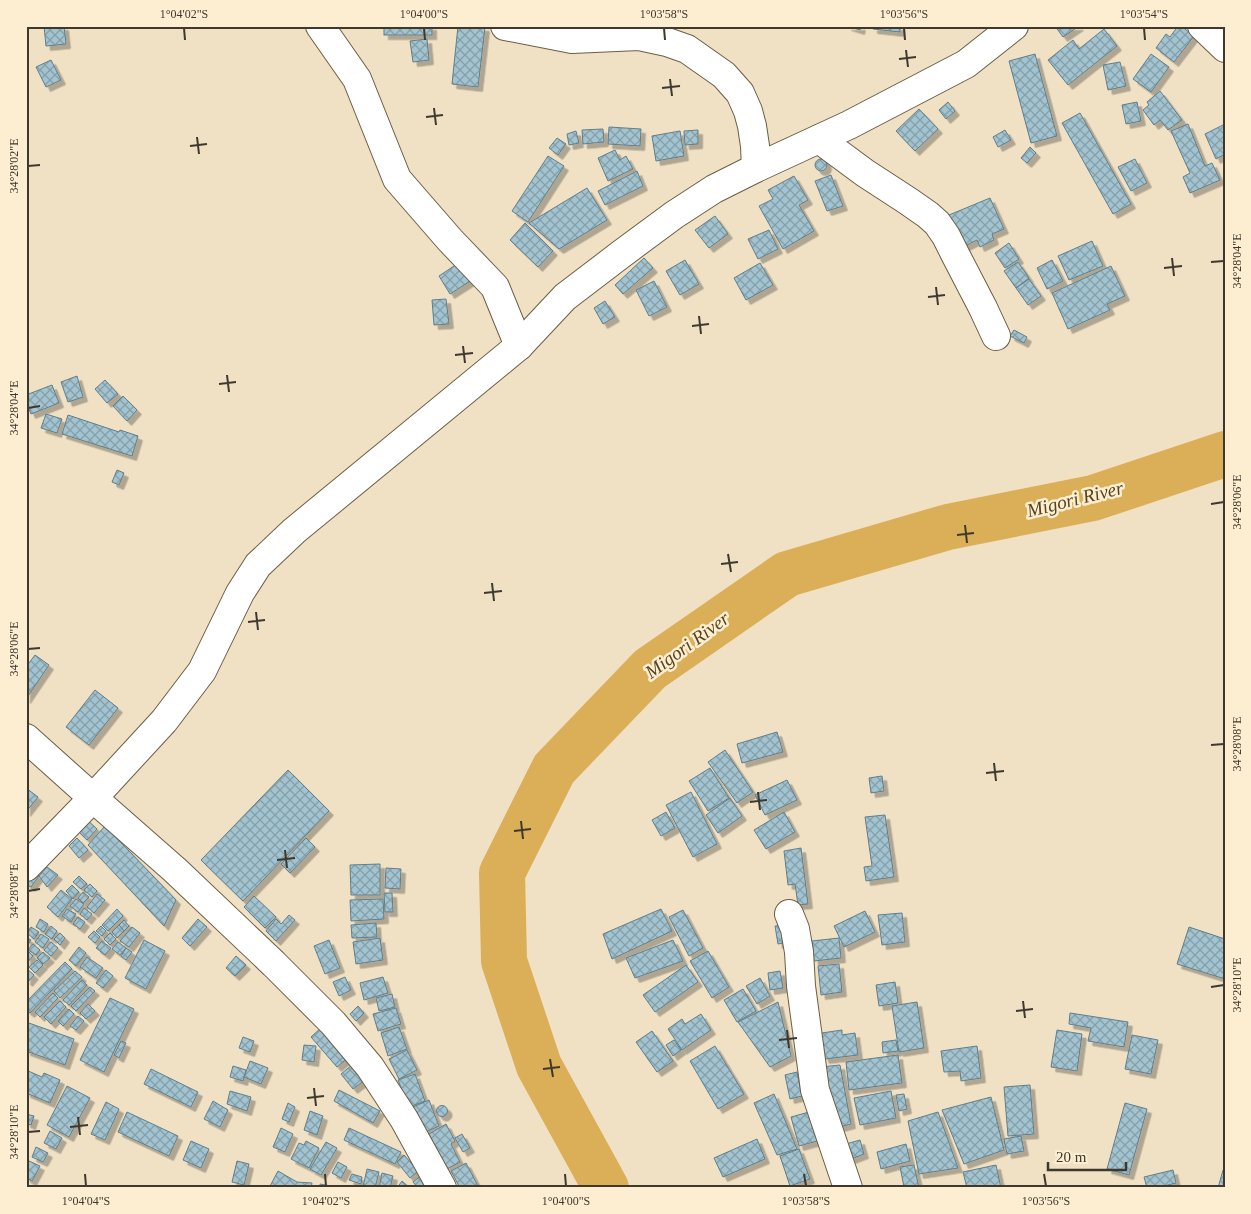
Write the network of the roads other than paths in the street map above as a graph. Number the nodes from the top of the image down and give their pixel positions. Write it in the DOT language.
graph roads {
  1 [pos="320,26"];
  2 [pos="505,26"];
  3 [pos="1014,26"];
  4 [pos="1202,26"];
  5 [pos="1225,48"];
  6 [pos="820,138"];
  7 [pos="756,168"];
  8 [pos="996,336"];
  9 [pos="519,346"];
  10 [pos="26,738"];
  11 [pos="93,798"];
  12 [pos="26,868"];
  13 [pos="789,914"];
  14 [pos="442,1188"];
  15 [pos="848,1188"];
  1 -- 9 [label="street"];
  2 -- 7 [label="street"];
  3 -- 6 [label="street"];
  4 -- 5 [label="street"];
  6 -- 7 [label="street"];
  6 -- 8 [label="street"];
  7 -- 9 [label="street"];
  9 -- 11 [label="street"];
  10 -- 11 [label="street"];
  11 -- 12 [label="street"];
  11 -- 14 [label="street"];
  13 -- 15 [label="street"];
}
